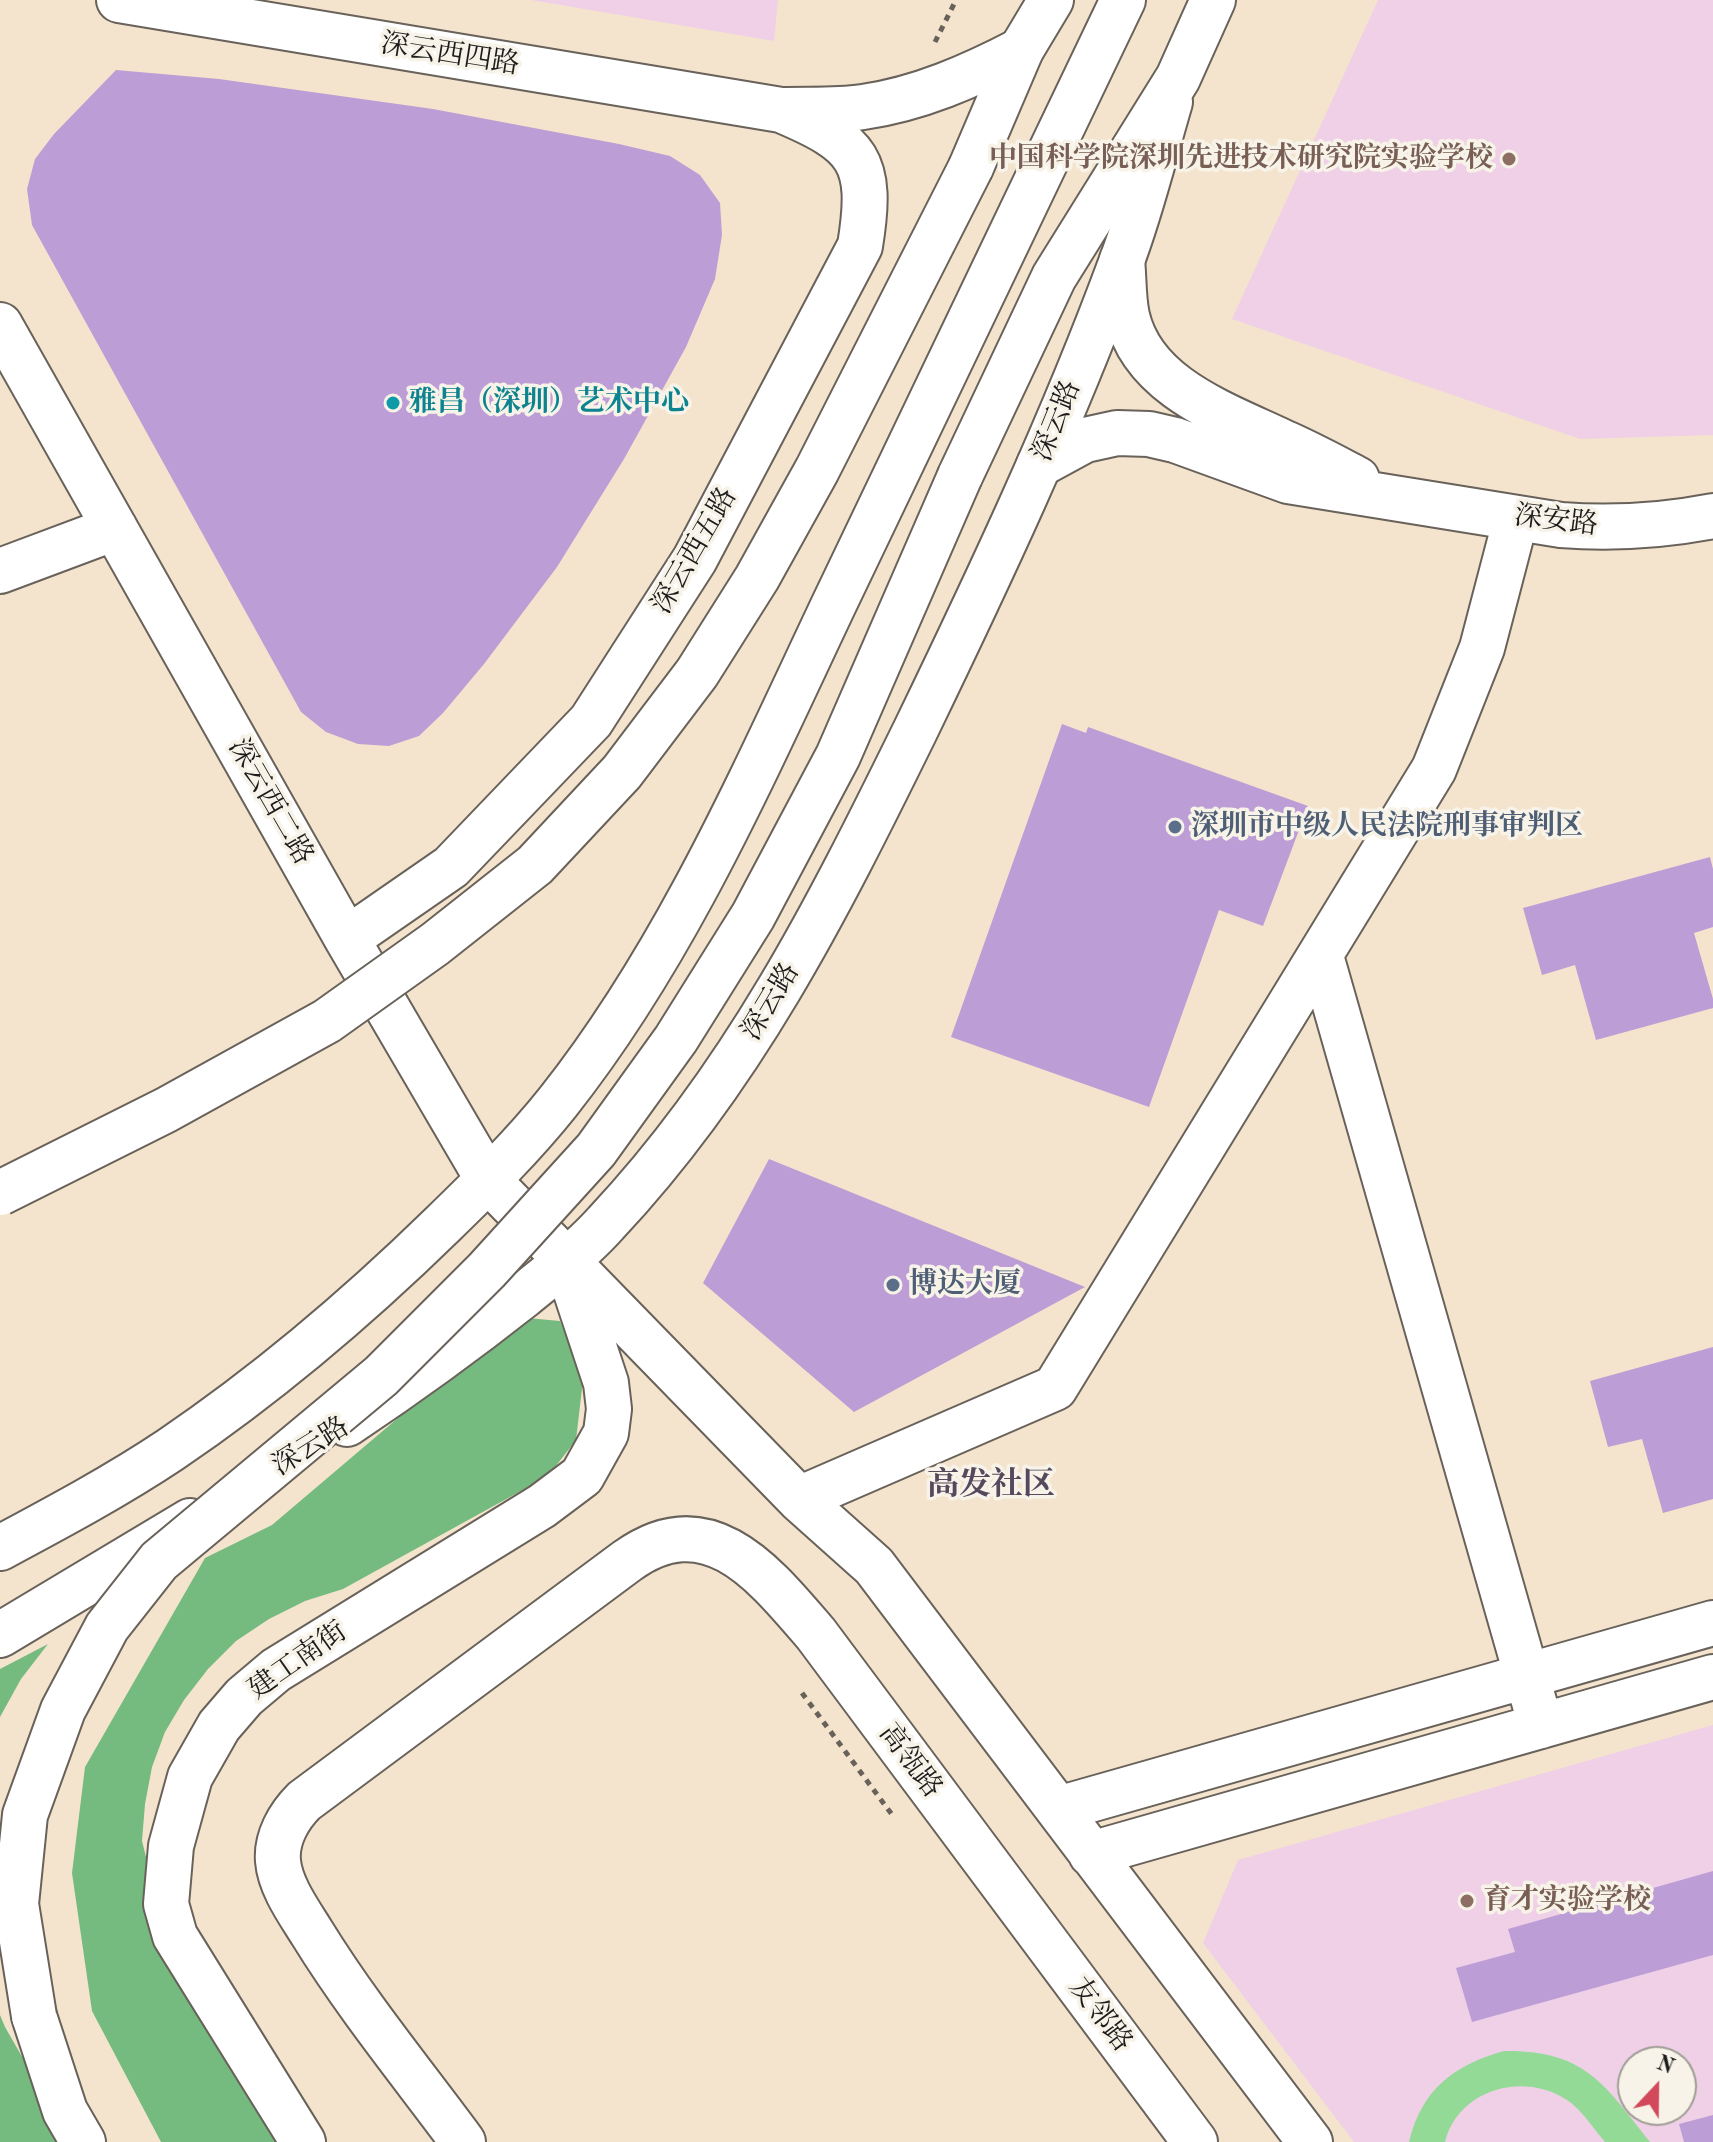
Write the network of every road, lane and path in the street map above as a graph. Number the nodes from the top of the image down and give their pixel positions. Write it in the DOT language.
graph roads {
  1 [pos="119,0"];
  2 [pos="956,0"];
  3 [pos="1051,0"];
  4 [pos="1123,0"];
  5 [pos="1213,0"];
  6 [pos="1021,50"];
  7 [pos="931,51"];
  8 [pos="1178,78"];
  9 [pos="781,110"];
  10 [pos="1122,260"];
  11 [pos="0,325"];
  12 [pos="1039,465"];
  13 [pos="1399,500"];
  14 [pos="1713,516"];
  15 [pos="1516,518"];
  16 [pos="115,528"];
  17 [pos="0,571"];
  18 [pos="347,939"];
  19 [pos="1321,956"];
  20 [pos="488,1180"];
  21 [pos="0,1193"];
  22 [pos="566,1261"];
  23 [pos="799,1499"];
  24 [pos="0,1548"];
  25 [pos="1713,1623"];
  26 [pos="0,1635"];
  27 [pos="1527,1676"];
  28 [pos="1713,1677"];
  29 [pos="802,1693"];
  30 [pos="1541,1726"];
  31 [pos="1058,1809"];
  32 [pos="893,1816"];
  33 [pos="1091,1854"];
  34 [pos="1005,1887"];
  35 [pos="83,2142"];
  36 [pos="303,2142"];
  37 [pos="463,2142"];
  38 [pos="1195,2142"];
  39 [pos="1310,2142"];
  1 -- 9 [label="main road, 深云西四路"];
  2 -- 7 [label="path"];
  3 -- 6 [label="main road"];
  4 -- 20 [label="main road"];
  5 -- 8 [label="main road"];
  6 -- 9 [label="main road"];
  6 -- 21 [label="main road, bridge"];
  8 -- 10 [label="main road, 深云路"];
  8 -- 35 [label="main road, bridge"];
  9 -- 18 [label="main road, 深云西五路"];
  10 -- 12 [label="main road, 深云路"];
  10 -- 13 [label="main road"];
  11 -- 16 [label="main road, 深云西二路"];
  12 -- 13 [label="main road, 深安路"];
  12 -- 22 [label="main road, 深云路"];
  13 -- 15 [label="main road, 深安路"];
  14 -- 15 [label="main road, 深安路"];
  15 -- 19 [label="main road"];
  16 -- 17 [label="main road"];
  16 -- 18 [label="main road, 深云西二路"];
  18 -- 20 [label="main road, 深云西二路"];
  19 -- 23 [label="main road"];
  19 -- 27 [label="main road"];
  20 -- 22 [label="main road, 深云西二路"];
  20 -- 24 [label="main road"];
  22 -- 23 [label="main road, 深云西二路"];
  22 -- 26 [label="main road, 深云路"];
  22 -- 36 [label="main road, 建工南街"];
  23 -- 31 [label="main road, 深云西二路"];
  25 -- 27 [label="main road"];
  27 -- 30 [label="main road"];
  27 -- 31 [label="main road"];
  28 -- 30 [label="main road"];
  29 -- 32 [label="path"];
  30 -- 33 [label="main road"];
  31 -- 33 [label="main road, 深云西二路"];
  33 -- 39 [label="main road, 深云西二路"];
  34 -- 37 [label="main road, 高瓴路"];
  34 -- 38 [label="main road, 友邻路"];
}
